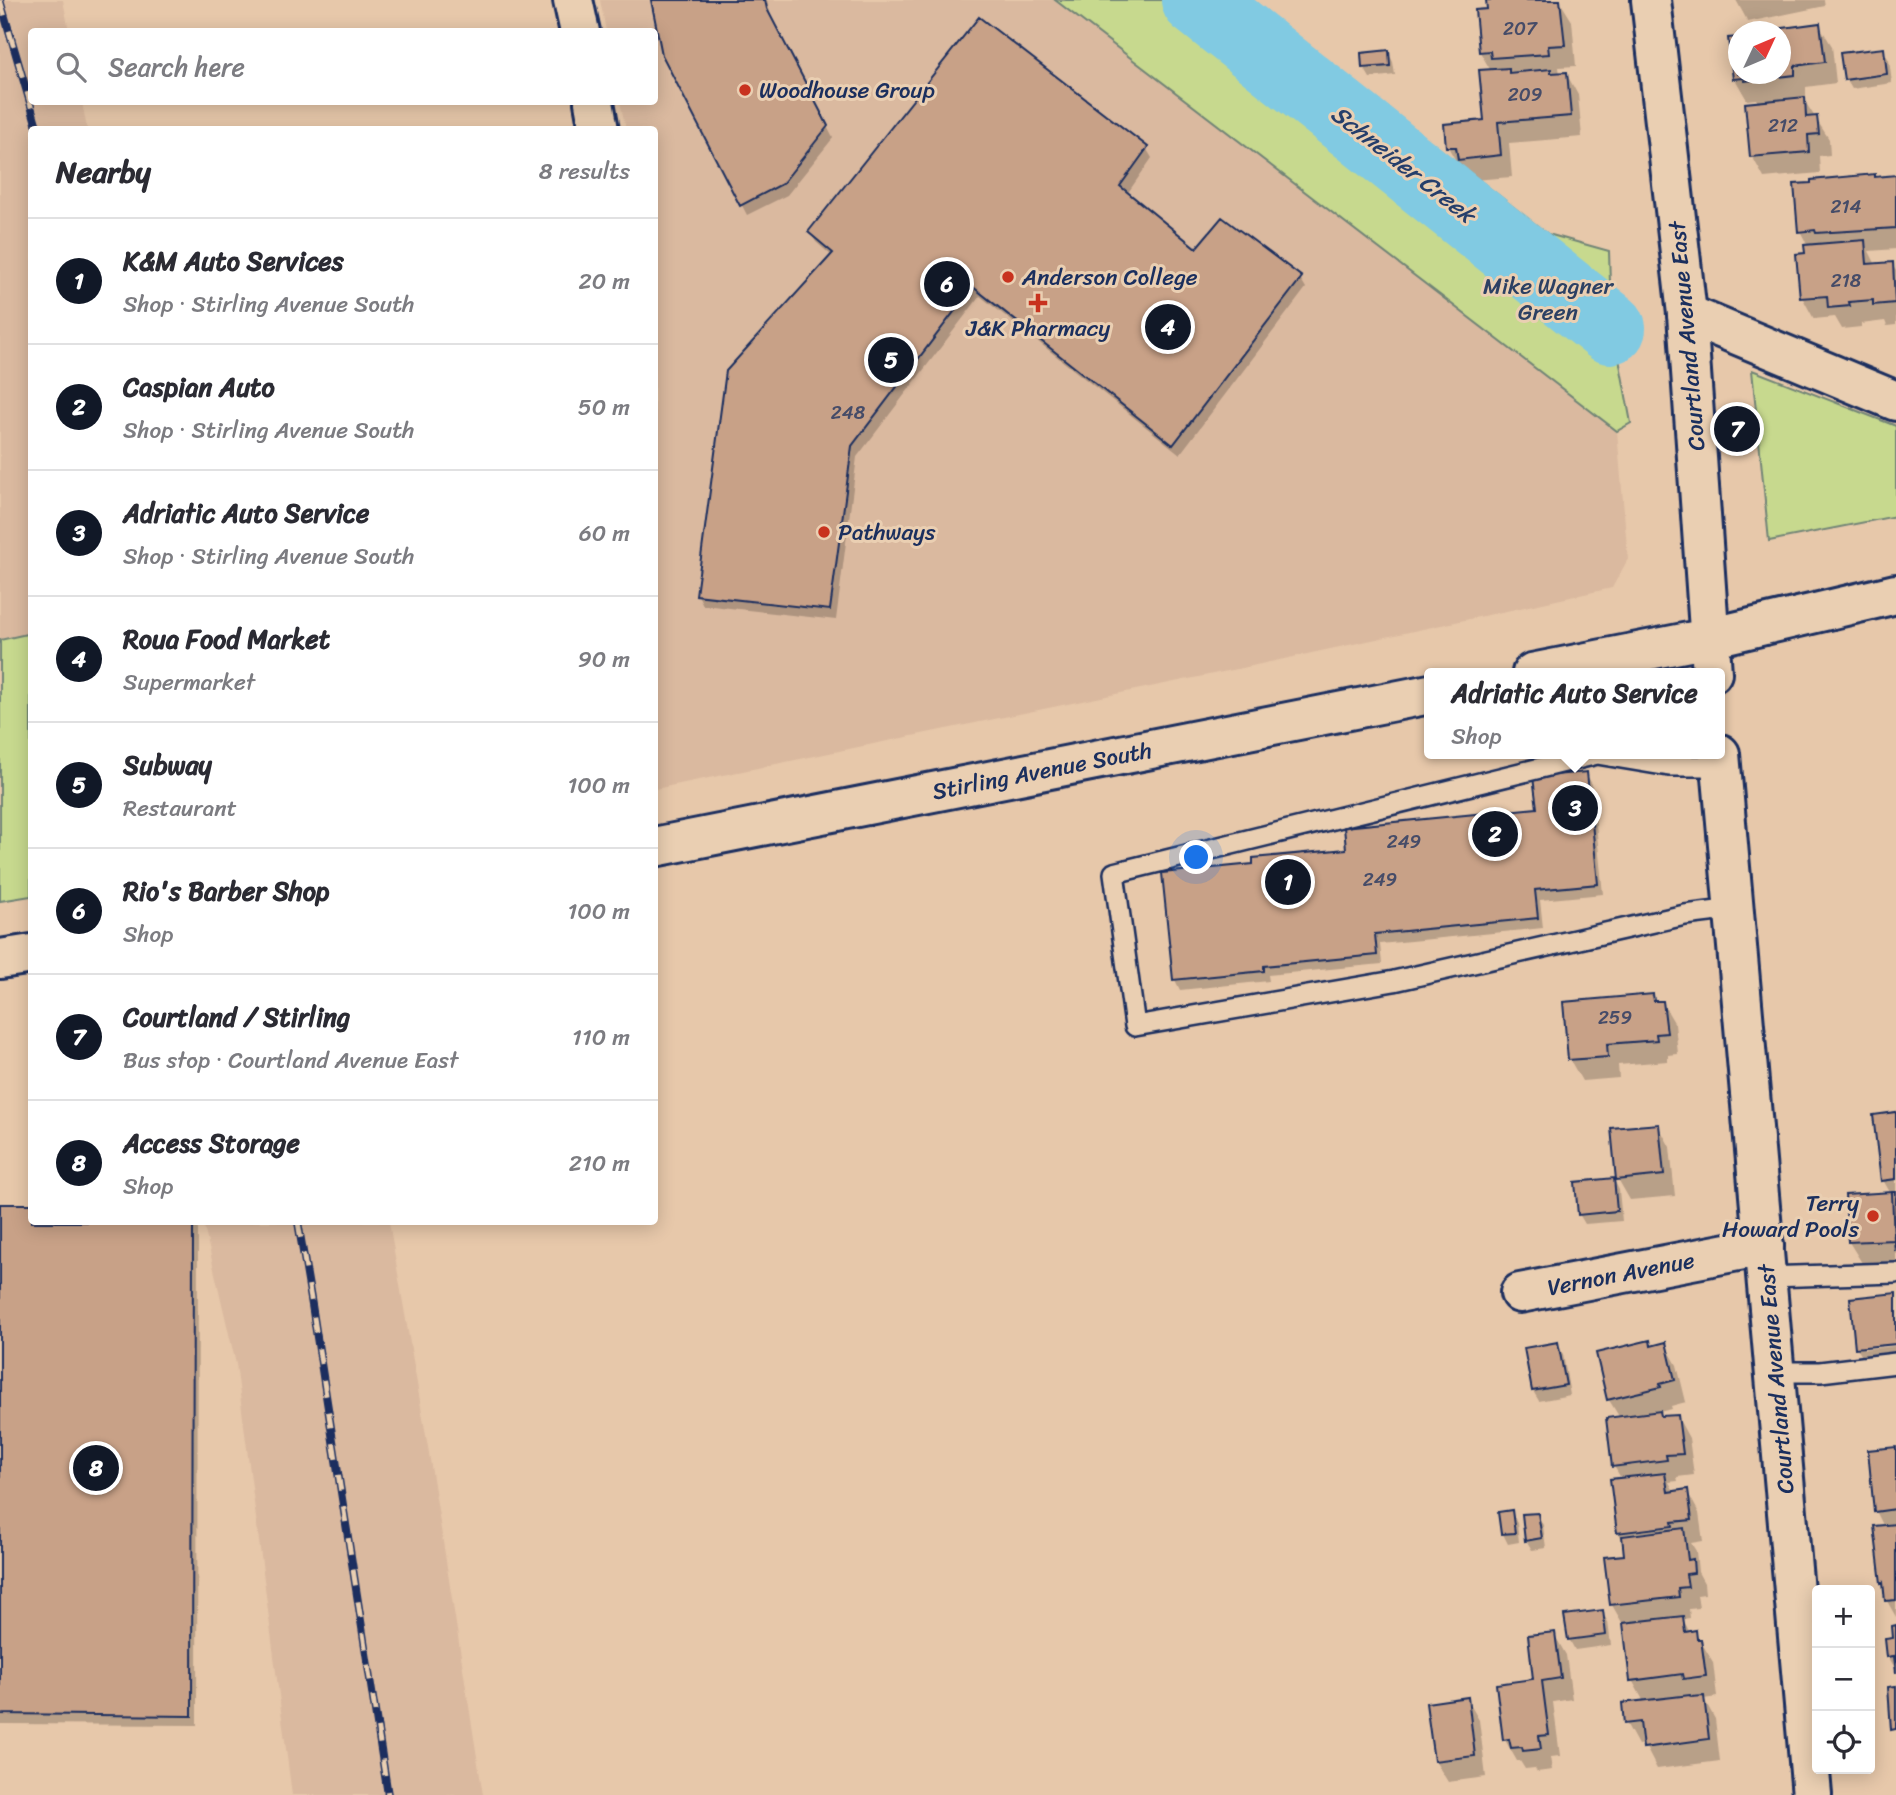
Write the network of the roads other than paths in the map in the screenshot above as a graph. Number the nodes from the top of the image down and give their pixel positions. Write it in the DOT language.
graph roads {
  1 [pos="573,0"];
  2 [pos="1651,0"];
  3 [pos="579,28"];
  4 [pos="595,105"];
  5 [pos="598,126"];
  6 [pos="1687,314"];
  7 [pos="1896,401"];
  8 [pos="1896,594"];
  9 [pos="1711,656"];
  10 [pos="1585,668"];
  11 [pos="1424,695"];
  12 [pos="1577,759"];
  13 [pos="1627,759"];
  14 [pos="1720,760"];
  15 [pos="658,846"];
  16 [pos="1734,909"];
  17 [pos="28,955"];
  18 [pos="0,959"];
  19 [pos="1765,1262"];
  20 [pos="1896,1273"];
  21 [pos="1520,1293"];
  22 [pos="1896,1363"];
  23 [pos="1775,1372"];
  24 [pos="1812,1795"];
  1 -- 3 [label="street"];
  2 -- 6 [label="street, Courtland Avenue East"];
  4 -- 5 [label="street"];
  6 -- 7 [label="street"];
  6 -- 9 [label="street, Courtland Avenue East"];
  8 -- 9 [label="street"];
  9 -- 10 [label="street"];
  11 -- 15 [label="street, Stirling Avenue South"];
  12 -- 16 [label="lane"];
  13 -- 14 [label="lane"];
  14 -- 16 [label="street, Courtland Avenue East"];
  16 -- 19 [label="street, Courtland Avenue East"];
  17 -- 18 [label="street"];
  19 -- 20 [label="lane"];
  19 -- 21 [label="street, Vernon Avenue"];
  19 -- 23 [label="street, Courtland Avenue East"];
  22 -- 23 [label="lane"];
  23 -- 24 [label="street, Courtland Avenue East"];
}
